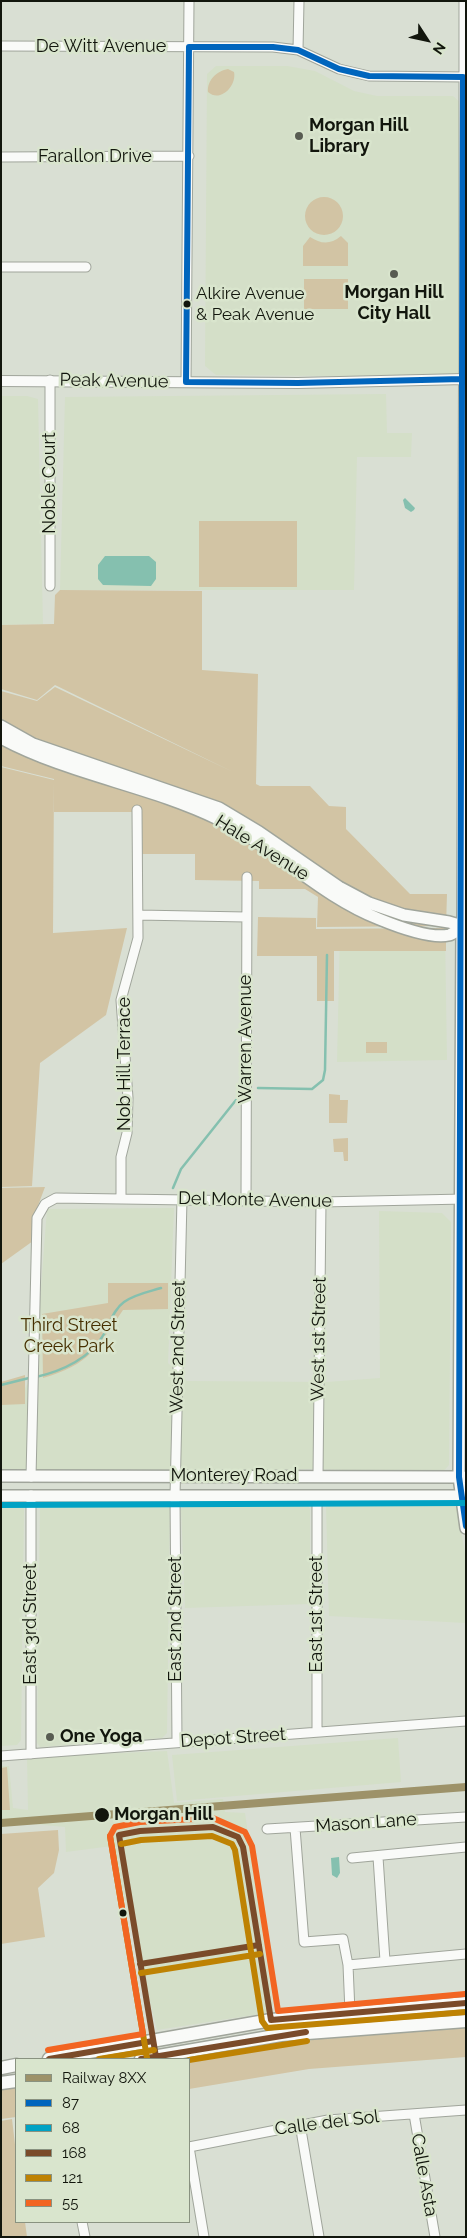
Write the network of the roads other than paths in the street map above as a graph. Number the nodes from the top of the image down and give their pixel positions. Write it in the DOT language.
graph roads {
  1 [pos="189,1"];
  2 [pos="299,1"];
  3 [pos="464,1"];
  4 [pos="1,46"];
  5 [pos="189,47"];
  6 [pos="298,50"];
  7 [pos="464,77"];
  8 [pos="188,156"];
  9 [pos="1,157"];
  10 [pos="1,267"];
  11 [pos="86,267"];
  12 [pos="465,379"];
  13 [pos="50,380"];
  14 [pos="1,381"];
  15 [pos="186,382"];
  16 [pos="50,586"];
  17 [pos="464,666"];
  18 [pos="1,726"];
  19 [pos="1,738"];
  20 [pos="137,810"];
  21 [pos="247,877"];
  22 [pos="138,915"];
  23 [pos="246,917"];
  24 [pos="464,927"];
  25 [pos="120,1199"];
  26 [pos="182,1199"];
  27 [pos="463,1199"];
  28 [pos="246,1201"];
  29 [pos="320,1202"];
  30 [pos="318,1475"];
  31 [pos="1,1476"];
  32 [pos="176,1476"];
  33 [pos="31,1477"];
  34 [pos="462,1477"];
  35 [pos="32,1495"];
  36 [pos="1,1496"];
  37 [pos="175,1496"];
  38 [pos="463,1496"];
  39 [pos="317,1497"];
  40 [pos="466,1528"];
  41 [pos="466,1721"];
  42 [pos="316,1732"];
  43 [pos="177,1742"];
  44 [pos="31,1754"];
  45 [pos="1,1756"];
  46 [pos="466,1817"];
  47 [pos="294,1828"];
  48 [pos="267,1829"];
  49 [pos="466,1847"];
  50 [pos="378,1857"];
  51 [pos="352,1858"];
  52 [pos="466,1954"];
  53 [pos="385,1961"];
  54 [pos="348,1965"];
  55 [pos="466,2003"];
  56 [pos="350,2012"];
  57 [pos="466,2020"];
  58 [pos="55,2058"];
  59 [pos="147,2058"];
  60 [pos="15,2065"];
  61 [pos="1,2068"];
  62 [pos="15,2081"];
  63 [pos="1,2083"];
  64 [pos="466,2110"];
  65 [pos="414,2114"];
  66 [pos="300,2124"];
  67 [pos="190,2147"];
  68 [pos="190,2153"];
  69 [pos="82,2223"];
  70 [pos="85,2237"];
  71 [pos="204,2237"];
  72 [pos="319,2237"];
  73 [pos="435,2237"];
  1 -- 5 [label="street"];
  2 -- 6 [label="street"];
  3 -- 7 [label="street"];
  4 -- 5 [label="street, De Witt Avenue"];
  5 -- 6 [label="street, De Witt Avenue"];
  5 -- 8 [label="street"];
  6 -- 7 [label="street, De Witt Avenue"];
  7 -- 12 [label="street"];
  8 -- 9 [label="street, Farallon Drive"];
  8 -- 15 [label="street"];
  10 -- 11 [label="street"];
  12 -- 15 [label="street, Peak Avenue"];
  12 -- 17 [label="street"];
  13 -- 14 [label="street, Peak Avenue"];
  13 -- 15 [label="street, Peak Avenue"];
  13 -- 16 [label="street, Noble Court"];
  17 -- 24 [label="street"];
  18 -- 24 [label="main road, Hale Avenue"];
  19 -- 24 [label="main road, Hale Avenue"];
  20 -- 22 [label="street, Nob Hill Terrace"];
  21 -- 23 [label="street, Warren Avenue"];
  22 -- 23 [label="street"];
  22 -- 25 [label="street, Nob Hill Terrace"];
  23 -- 28 [label="street, Warren Avenue"];
  24 -- 27 [label="main road"];
  25 -- 26 [label="street, Del Monte Avenue"];
  25 -- 33 [label="street, Del Monte Avenue"];
  26 -- 28 [label="street, Del Monte Avenue"];
  26 -- 32 [label="street, West 2nd Street"];
  27 -- 29 [label="street, Del Monte Avenue"];
  27 -- 34 [label="main road"];
  28 -- 29 [label="street, Del Monte Avenue"];
  29 -- 30 [label="street, West 1st Street"];
  30 -- 32 [label="main road, Monterey Road"];
  30 -- 34 [label="main road, Monterey Road"];
  31 -- 33 [label="main road, Monterey Road"];
  32 -- 33 [label="main road, Monterey Road"];
  32 -- 37 [label="street, West 2nd Street"];
  34 -- 38 [label="main road"];
  35 -- 36 [label="main road, Monterey Road"];
  35 -- 37 [label="main road, Monterey Road"];
  35 -- 44 [label="street, East 3rd Street"];
  37 -- 39 [label="main road, Monterey Road"];
  37 -- 43 [label="street, East 2nd Street"];
  38 -- 39 [label="main road, Monterey Road"];
  38 -- 40 [label="main road"];
  39 -- 42 [label="street, East 1st Street"];
  41 -- 42 [label="street, Depot Street"];
  42 -- 43 [label="street, Depot Street"];
  43 -- 44 [label="street, Depot Street"];
  44 -- 45 [label="street, Depot Street"];
  46 -- 47 [label="street, Mason Lane"];
  47 -- 48 [label="street, Mason Lane"];
  47 -- 54 [label="street"];
  49 -- 50 [label="street"];
  50 -- 51 [label="street"];
  50 -- 53 [label="street"];
  52 -- 53 [label="street"];
  53 -- 54 [label="street"];
  54 -- 56 [label="street"];
  55 -- 56 [label="main road"];
  56 -- 58 [label="main road"];
  57 -- 59 [label="main road"];
  60 -- 61 [label="main road"];
  62 -- 63 [label="main road"];
  64 -- 65 [label="street, Calle del Sol"];
  65 -- 66 [label="street, Calle del Sol"];
  65 -- 73 [label="street, Calle Asta"];
  66 -- 67 [label="street, Calle del Sol"];
  66 -- 72 [label="street"];
  68 -- 71 [label="street"];
  69 -- 70 [label="street"];
}
